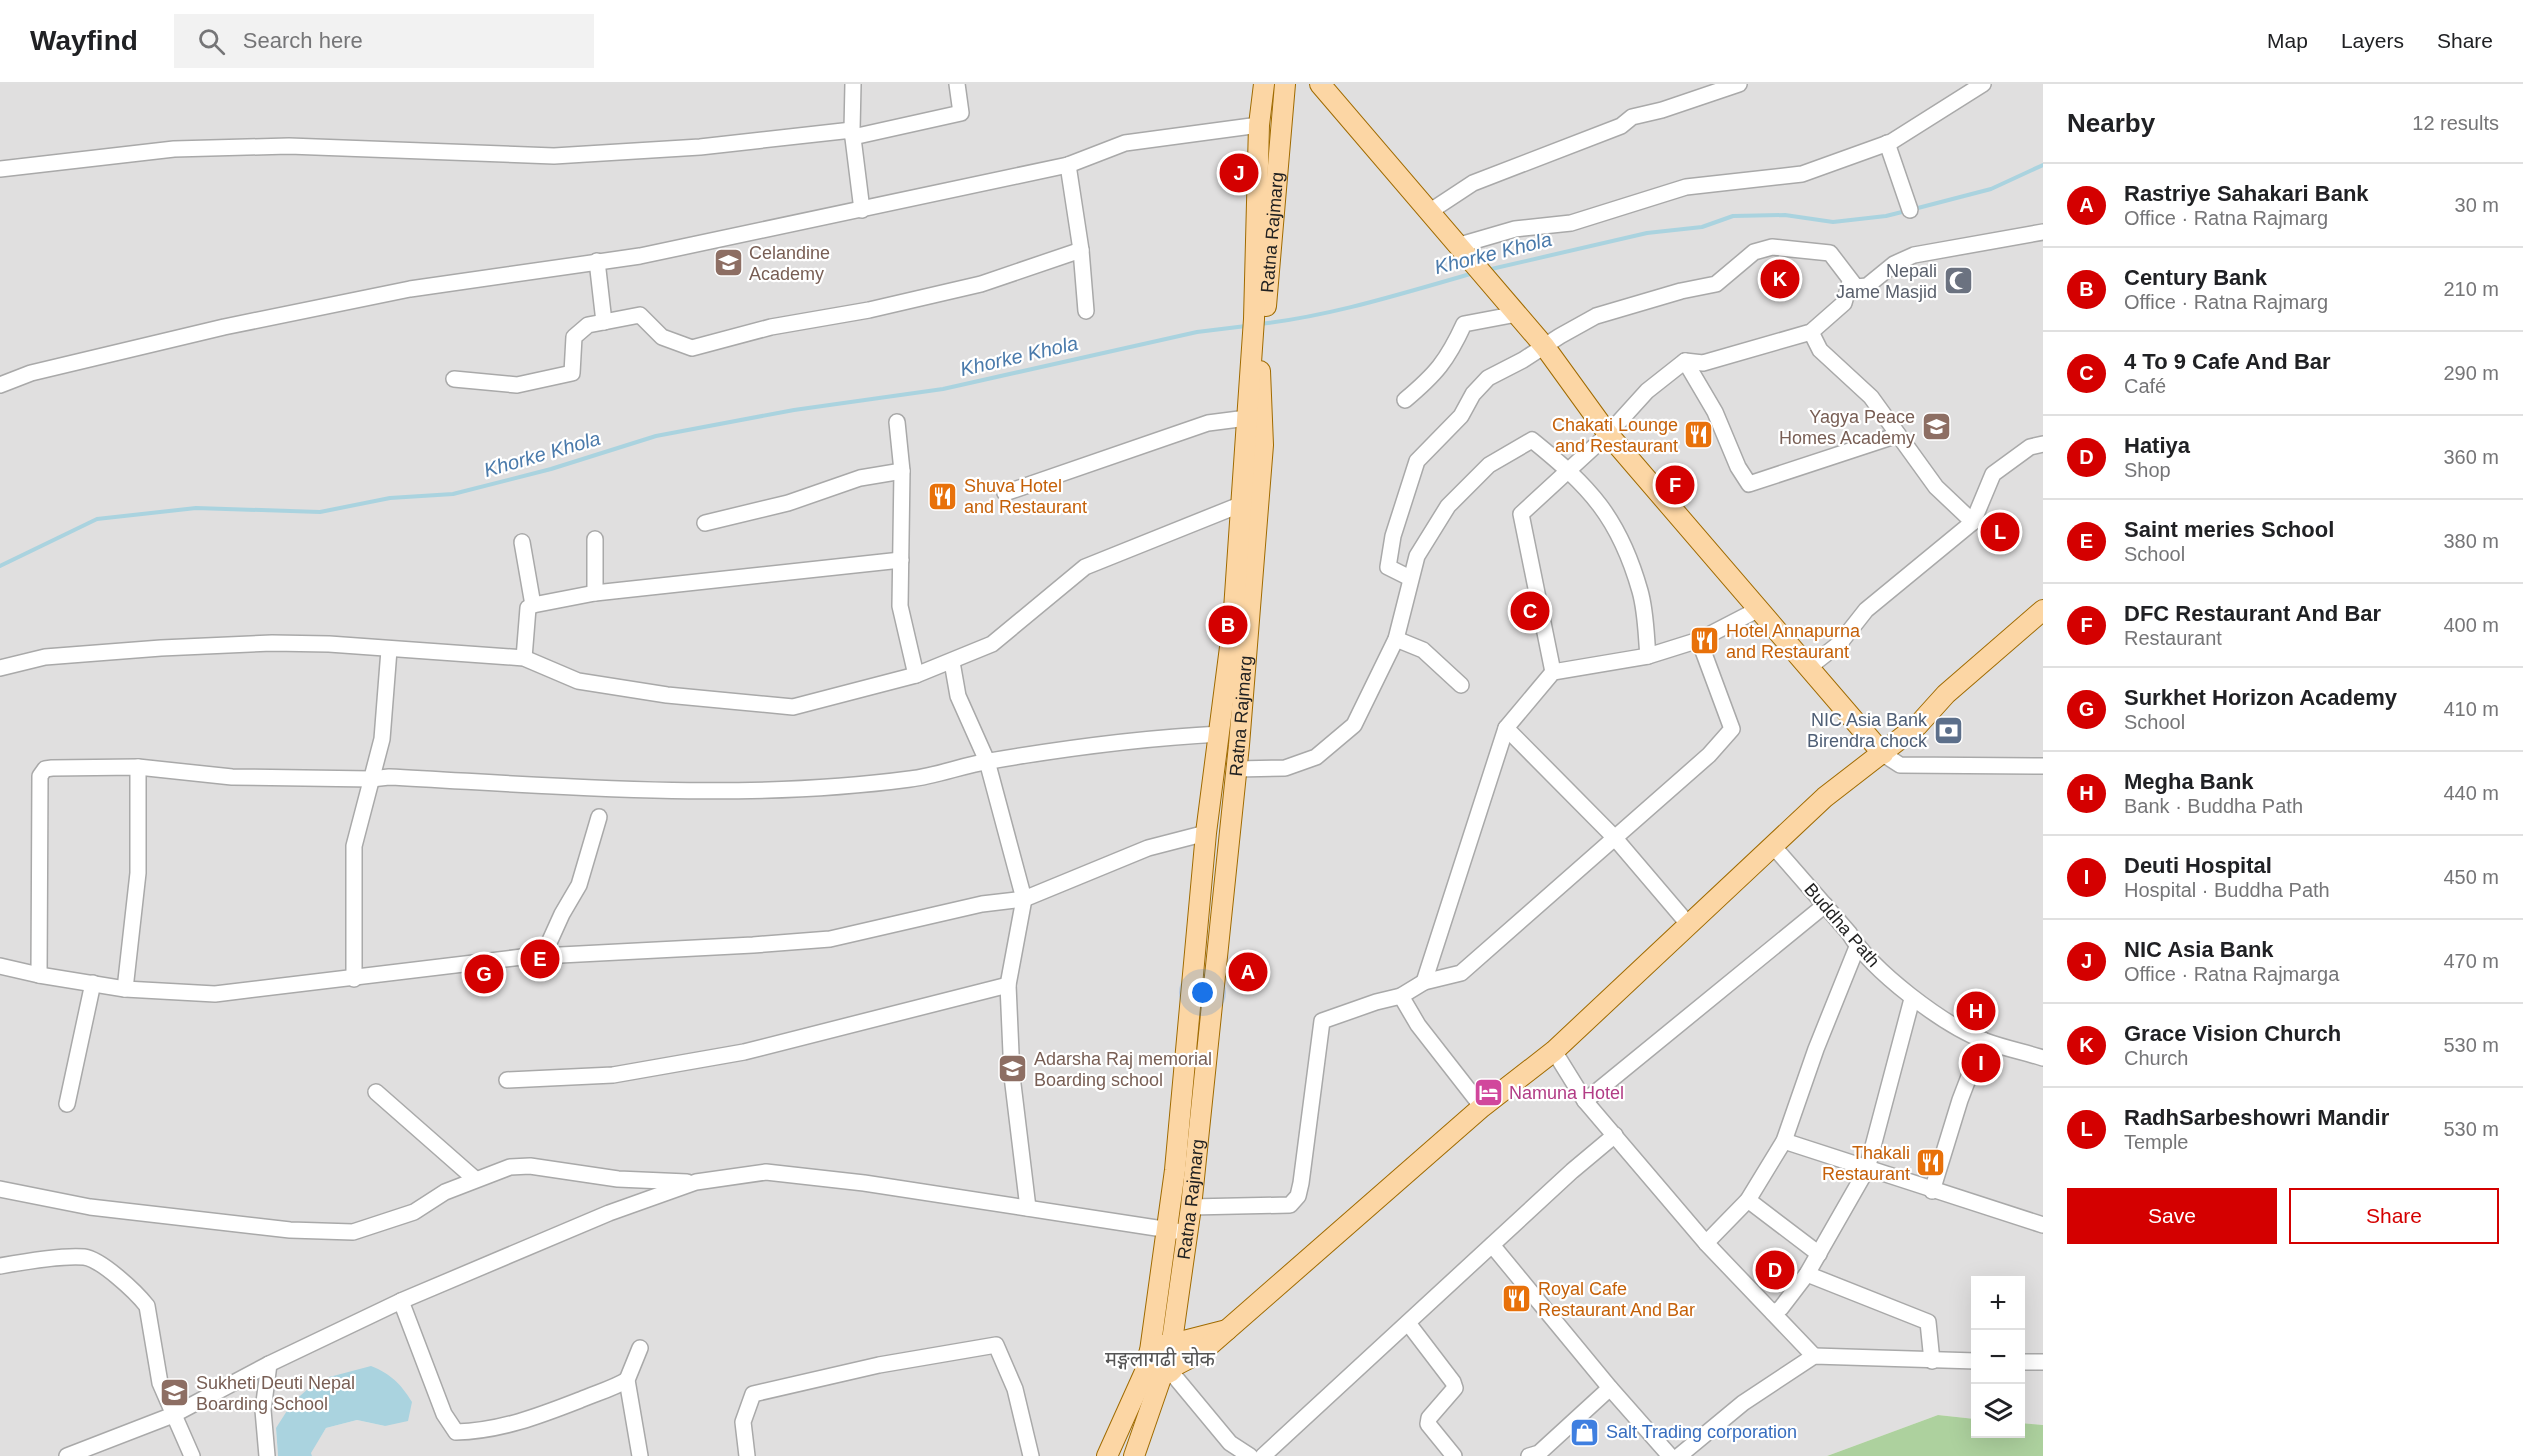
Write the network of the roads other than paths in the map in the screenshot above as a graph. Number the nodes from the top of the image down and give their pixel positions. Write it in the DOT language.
graph roads {
  1 [pos="853,84"];
  2 [pos="957,84"];
  3 [pos="1264,84"];
  4 [pos="1285,84"];
  5 [pos="1320,84"];
  6 [pos="1739,84"];
  7 [pos="1983,84"];
  8 [pos="1259,125"];
  9 [pos="852,134"];
  10 [pos="1887,143"];
  11 [pos="1068,165"];
  12 [pos="0,170"];
  13 [pos="862,210"];
  14 [pos="1910,210"];
  15 [pos="1429,212"];
  16 [pos="2043,232"];
  17 [pos="1460,245"];
  18 [pos="1081,250"];
  19 [pos="597,261"];
  20 [pos="1850,282"];
  21 [pos="1086,311"];
  22 [pos="1517,314"];
  23 [pos="1259,317"];
  24 [pos="604,322"];
  25 [pos="1811,332"];
  26 [pos="1545,348"];
  27 [pos="1255,356"];
  28 [pos="1685,361"];
  29 [pos="454,379"];
  30 [pos="0,385"];
  31 [pos="1405,400"];
  32 [pos="1247,418"];
  33 [pos="897,422"];
  34 [pos="1608,434"];
  35 [pos="1898,435"];
  36 [pos="2043,444"];
  37 [pos="1568,469"];
  38 [pos="903,471"];
  39 [pos="1005,493"];
  40 [pos="1242,504"];
  41 [pos="705,522"];
  42 [pos="1973,522"];
  43 [pos="595,539"];
  44 [pos="522,542"];
  45 [pos="901,560"];
  46 [pos="1410,578"];
  47 [pos="595,593"];
  48 [pos="533,604"];
  49 [pos="1759,609"];
  50 [pos="2043,610"];
  51 [pos="1396,639"];
  52 [pos="1699,640"];
  53 [pos="389,650"];
  54 [pos="1648,656"];
  55 [pos="524,658"];
  56 [pos="952,662"];
  57 [pos="0,668"];
  58 [pos="1808,668"];
  59 [pos="1553,672"];
  60 [pos="916,675"];
  61 [pos="1461,685"];
  62 [pos="1506,728"];
  63 [pos="1220,734"];
  64 [pos="1883,754"];
  65 [pos="987,761"];
  66 [pos="2043,766"];
  67 [pos="138,767"];
  68 [pos="1236,769"];
  69 [pos="371,779"];
  70 [pos="599,817"];
  71 [pos="1206,833"];
  72 [pos="1614,837"];
  73 [pos="1774,847"];
  74 [pos="1024,899"];
  75 [pos="1825,905"];
  76 [pos="1689,925"];
  77 [pos="1857,947"];
  78 [pos="543,956"];
  79 [pos="0,966"];
  80 [pos="39,975"];
  81 [pos="354,979"];
  82 [pos="1424,982"];
  83 [pos="93,983"];
  84 [pos="1008,985"];
  85 [pos="125,988"];
  86 [pos="1401,996"];
  87 [pos="1912,999"];
  88 [pos="1983,1040"];
  89 [pos="1554,1051"];
  90 [pos="2043,1058"];
  91 [pos="507,1080"];
  92 [pos="376,1092"];
  93 [pos="1584,1101"];
  94 [pos="67,1104"];
  95 [pos="1482,1107"];
  96 [pos="1615,1135"];
  97 [pos="1784,1142"];
  98 [pos="1867,1169"];
  99 [pos="475,1179"];
  100 [pos="696,1182"];
  101 [pos="0,1189"];
  102 [pos="1932,1191"];
  103 [pos="1749,1200"];
  104 [pos="1191,1207"];
  105 [pos="1028,1208"];
  106 [pos="2043,1226"];
  107 [pos="1166,1229"];
  108 [pos="1188,1232"];
  109 [pos="1706,1243"];
  110 [pos="1492,1245"];
  111 [pos="1819,1254"];
  112 [pos="0,1266"];
  113 [pos="1807,1274"];
  114 [pos="401,1301"];
  115 [pos="1773,1313"];
  116 [pos="1408,1323"];
  117 [pos="640,1348"];
  118 [pos="1814,1356"];
  119 [pos="1164,1361"];
  120 [pos="1932,1361"];
  121 [pos="1971,1362"];
  122 [pos="2025,1362"];
  123 [pos="2043,1362"];
  124 [pos="269,1364"];
  125 [pos="627,1380"];
  126 [pos="1610,1388"];
  127 [pos="173,1415"];
  128 [pos="67,1456"];
  129 [pos="192,1456"];
  130 [pos="267,1456"];
  131 [pos="640,1456"];
  132 [pos="747,1456"];
  133 [pos="1031,1456"];
  134 [pos="1107,1456"];
  135 [pos="1134,1456"];
  136 [pos="1250,1456"];
  137 [pos="1263,1456"];
  138 [pos="1454,1456"];
  139 [pos="1530,1456"];
  140 [pos="1670,1456"];
  141 [pos="1679,1456"];
  1 -- 9 [label="street"];
  2 -- 9 [label="street"];
  3 -- 8 [label="main road"];
  4 -- 23 [label="main road, Ratna Rajmarg"];
  5 -- 15 [label="main road"];
  6 -- 15 [label="street"];
  7 -- 10 [label="street"];
  8 -- 11 [label="street"];
  8 -- 23 [label="main road"];
  9 -- 12 [label="street"];
  9 -- 13 [label="street"];
  10 -- 14 [label="street"];
  10 -- 17 [label="street"];
  11 -- 13 [label="street"];
  11 -- 18 [label="street"];
  13 -- 19 [label="street"];
  15 -- 17 [label="main road"];
  16 -- 20 [label="street"];
  17 -- 22 [label="main road"];
  18 -- 21 [label="street"];
  18 -- 24 [label="street"];
  19 -- 24 [label="street"];
  19 -- 30 [label="street"];
  20 -- 25 [label="street"];
  20 -- 26 [label="street"];
  22 -- 26 [label="main road"];
  22 -- 31 [label="street"];
  23 -- 27 [label="main road, Ratna Rajmarg"];
  24 -- 29 [label="street"];
  25 -- 28 [label="street"];
  25 -- 35 [label="street"];
  26 -- 34 [label="main road"];
  26 -- 46 [label="street"];
  27 -- 32 [label="main road, Ratna Rajmarg"];
  27 -- 68 [label="main road, Ratna Rajmarg"];
  28 -- 34 [label="street"];
  28 -- 35 [label="street"];
  32 -- 39 [label="street"];
  32 -- 40 [label="main road, Ratna Rajmarg"];
  33 -- 38 [label="street"];
  34 -- 37 [label="street"];
  34 -- 49 [label="main road"];
  35 -- 42 [label="street"];
  36 -- 42 [label="street"];
  37 -- 46 [label="street"];
  37 -- 54 [label="street"];
  37 -- 59 [label="street"];
  38 -- 41 [label="street"];
  38 -- 45 [label="street"];
  40 -- 56 [label="street"];
  40 -- 63 [label="main road, Ratna Rajmarg"];
  42 -- 58 [label="street"];
  43 -- 47 [label="street"];
  44 -- 48 [label="street"];
  45 -- 47 [label="street"];
  45 -- 60 [label="street"];
  46 -- 51 [label="street"];
  47 -- 48 [label="street"];
  48 -- 55 [label="street"];
  49 -- 52 [label="street"];
  49 -- 58 [label="main road"];
  50 -- 64 [label="main road"];
  51 -- 61 [label="street"];
  51 -- 68 [label="street"];
  52 -- 54 [label="street"];
  52 -- 72 [label="street"];
  53 -- 55 [label="street"];
  53 -- 57 [label="street"];
  53 -- 69 [label="street"];
  54 -- 59 [label="street"];
  55 -- 60 [label="street"];
  56 -- 60 [label="street"];
  56 -- 65 [label="street"];
  58 -- 64 [label="main road"];
  59 -- 62 [label="street"];
  62 -- 72 [label="street"];
  62 -- 82 [label="street"];
  63 -- 65 [label="street"];
  63 -- 71 [label="main road, Ratna Rajmarg"];
  64 -- 66 [label="street"];
  64 -- 73 [label="main road"];
  65 -- 69 [label="street"];
  65 -- 74 [label="street"];
  67 -- 69 [label="street"];
  67 -- 80 [label="street"];
  67 -- 85 [label="street"];
  68 -- 104 [label="main road, Ratna Rajmarg"];
  69 -- 81 [label="street"];
  70 -- 78 [label="street"];
  71 -- 74 [label="street"];
  71 -- 107 [label="main road, Ratna Rajmarg"];
  72 -- 76 [label="street"];
  72 -- 82 [label="street"];
  73 -- 75 [label="street, Buddha Path"];
  73 -- 76 [label="main road"];
  74 -- 78 [label="street"];
  74 -- 84 [label="street"];
  75 -- 77 [label="street, Buddha Path"];
  75 -- 93 [label="street"];
  76 -- 89 [label="main road"];
  77 -- 87 [label="street, Buddha Path"];
  77 -- 97 [label="street"];
  78 -- 81 [label="street"];
  79 -- 80 [label="street"];
  80 -- 83 [label="street"];
  81 -- 85 [label="street"];
  82 -- 86 [label="street"];
  83 -- 85 [label="street"];
  83 -- 94 [label="street"];
  84 -- 91 [label="street"];
  84 -- 105 [label="street"];
  86 -- 95 [label="street"];
  86 -- 104 [label="street"];
  87 -- 88 [label="street, Buddha Path"];
  87 -- 98 [label="street"];
  88 -- 90 [label="street, Buddha Path"];
  88 -- 102 [label="street"];
  89 -- 93 [label="street"];
  89 -- 95 [label="main road"];
  92 -- 99 [label="street"];
  93 -- 96 [label="street"];
  95 -- 119 [label="main road"];
  96 -- 109 [label="street"];
  96 -- 110 [label="street"];
  97 -- 98 [label="street"];
  97 -- 103 [label="street"];
  98 -- 102 [label="street"];
  98 -- 111 [label="street"];
  99 -- 100 [label="street"];
  99 -- 101 [label="street"];
  100 -- 105 [label="street"];
  100 -- 114 [label="street"];
  102 -- 106 [label="street"];
  103 -- 109 [label="street"];
  103 -- 111 [label="street"];
  104 -- 108 [label="main road, Ratna Rajmarg"];
  105 -- 107 [label="street"];
  107 -- 108 [label="street"];
  107 -- 119 [label="main road, Ratna Rajmarg"];
  108 -- 119 [label="main road, Ratna Rajmarg"];
  109 -- 115 [label="street"];
  110 -- 116 [label="street"];
  110 -- 126 [label="street"];
  111 -- 113 [label="street"];
  112 -- 127 [label="street"];
  113 -- 115 [label="street"];
  113 -- 120 [label="street"];
  114 -- 124 [label="street"];
  114 -- 125 [label="street"];
  115 -- 118 [label="street"];
  116 -- 137 [label="street"];
  116 -- 138 [label="street"];
  117 -- 125 [label="street"];
  118 -- 120 [label="street"];
  118 -- 141 [label="street"];
  119 -- 134 [label="main road, Ratna Rajmarg"];
  119 -- 135 [label="main road, Ratna Rajmarg"];
  119 -- 136 [label="street"];
  120 -- 121 [label="street"];
  122 -- 123 [label="street"];
  124 -- 127 [label="street"];
  124 -- 130 [label="street"];
  125 -- 131 [label="street"];
  126 -- 139 [label="street"];
  126 -- 140 [label="street"];
  127 -- 128 [label="street"];
  127 -- 129 [label="street"];
  132 -- 133 [label="street"];
}
